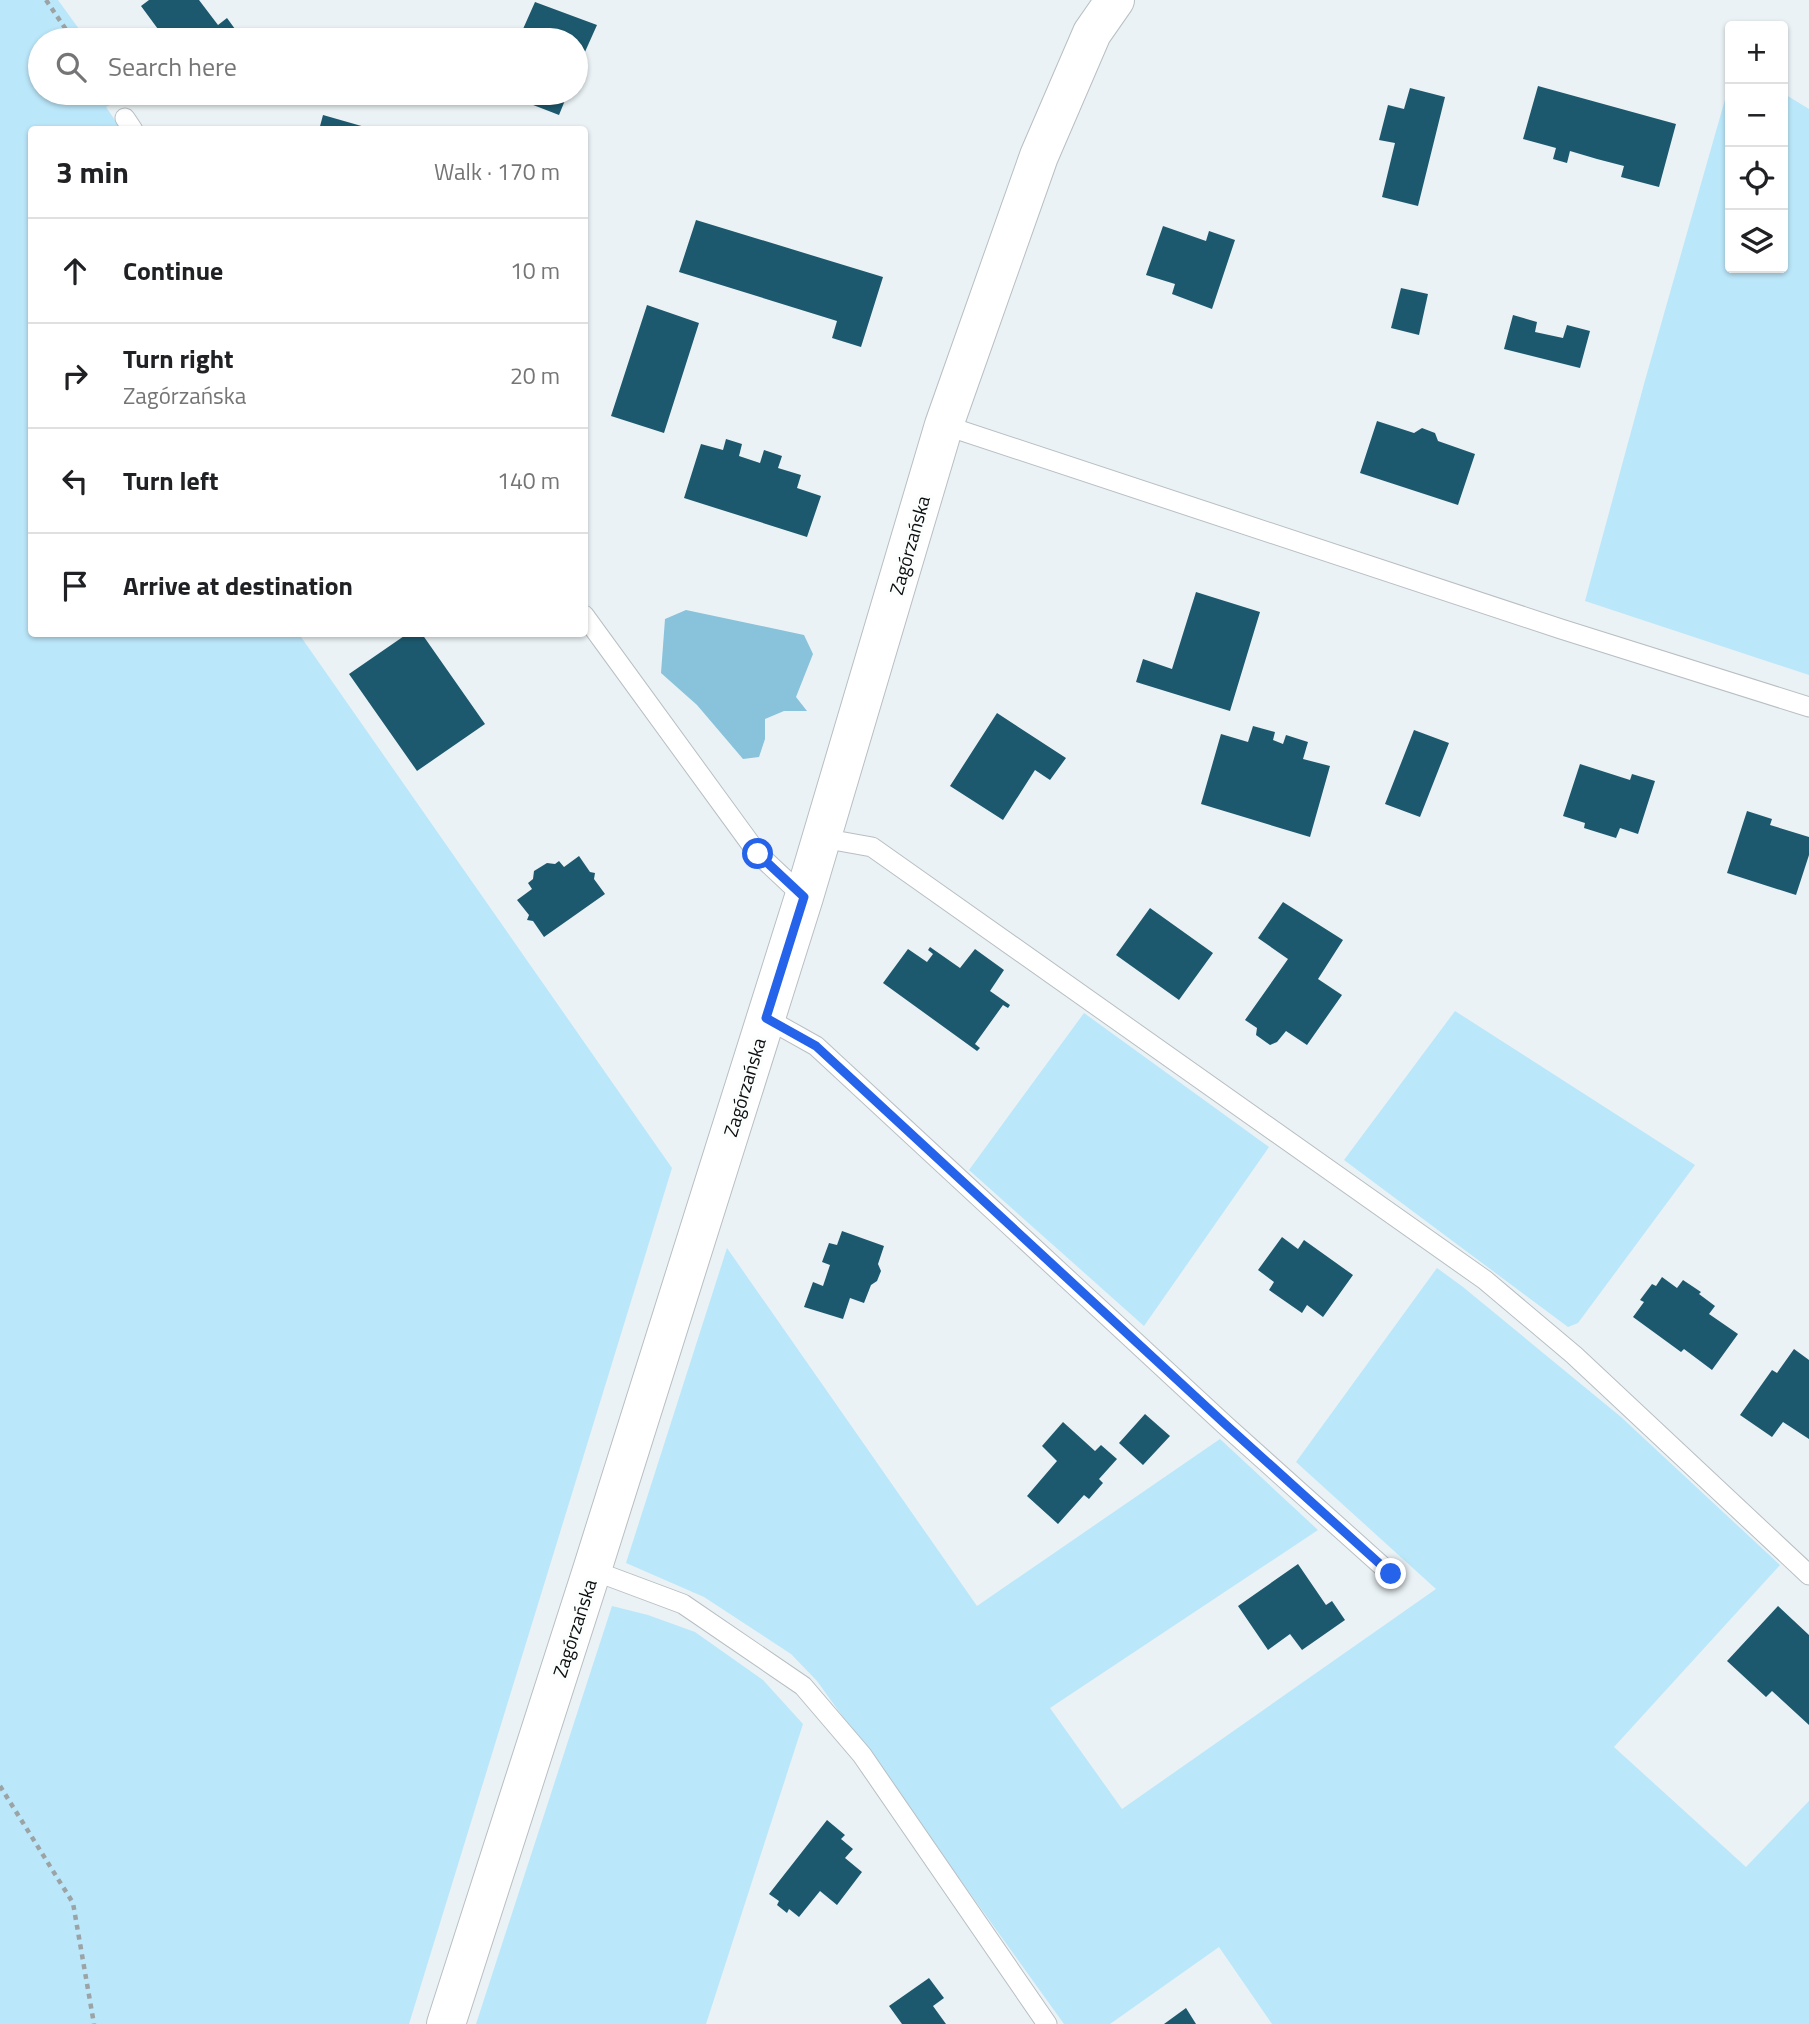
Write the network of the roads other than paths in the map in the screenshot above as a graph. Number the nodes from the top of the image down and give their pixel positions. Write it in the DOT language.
graph roads {
  1 [pos="1115,0"];
  2 [pos="944,425"];
  3 [pos="588,620"];
  4 [pos="1809,707"];
  5 [pos="822,838"];
  6 [pos="804,897"];
  7 [pos="766,1018"];
  8 [pos="592,1570"];
  9 [pos="1391,1574"];
  10 [pos="1809,1575"];
  11 [pos="446,2024"];
  12 [pos="1046,2024"];
  1 -- 2 [label="street, Zagórzańska"];
  2 -- 4 [label="lane"];
  2 -- 5 [label="street, Zagórzańska"];
  3 -- 6 [label="lane"];
  5 -- 6 [label="street, Zagórzańska"];
  5 -- 10 [label="lane"];
  6 -- 7 [label="street, Zagórzańska"];
  7 -- 8 [label="street, Zagórzańska"];
  7 -- 9 [label="lane"];
  8 -- 11 [label="street, Zagórzańska"];
  8 -- 12 [label="lane"];
}
